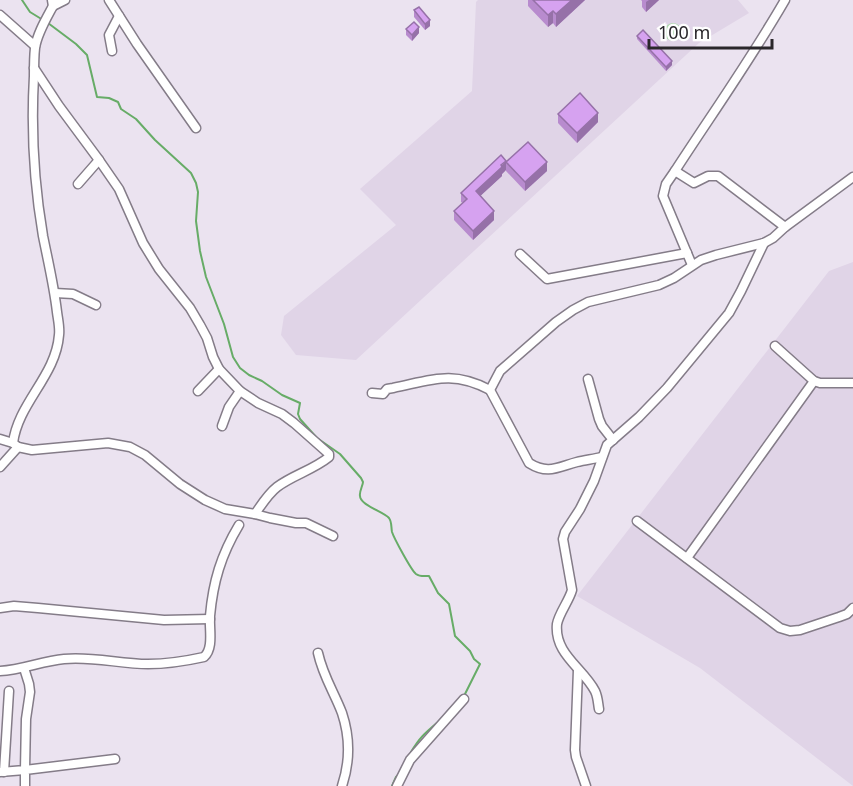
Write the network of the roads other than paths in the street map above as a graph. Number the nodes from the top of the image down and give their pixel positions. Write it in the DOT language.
graph roads {
  1 [pos="65,0"];
  2 [pos="109,0"];
  3 [pos="785,0"];
  4 [pos="52,3"];
  5 [pos="0,15"];
  6 [pos="119,16"];
  7 [pos="35,46"];
  8 [pos="112,51"];
  9 [pos="34,68"];
  10 [pos="196,128"];
  11 [pos="99,160"];
  12 [pos="675,171"];
  13 [pos="853,177"];
  14 [pos="78,184"];
  15 [pos="785,227"];
  16 [pos="764,243"];
  17 [pos="687,253"];
  18 [pos="520,254"];
  19 [pos="692,265"];
  20 [pos="55,293"];
  21 [pos="96,305"];
  22 [pos="775,346"];
  23 [pos="219,369"];
  24 [pos="588,379"];
  25 [pos="814,381"];
  26 [pos="853,383"];
  27 [pos="489,390"];
  28 [pos="198,391"];
  29 [pos="240,391"];
  30 [pos="372,393"];
  31 [pos="222,426"];
  32 [pos="0,440"];
  33 [pos="613,440"];
  34 [pos="15,445"];
  35 [pos="602,457"];
  36 [pos="0,467"];
  37 [pos="255,514"];
  38 [pos="637,521"];
  39 [pos="238,525"];
  40 [pos="333,536"];
  41 [pos="687,558"];
  42 [pos="0,608"];
  43 [pos="853,608"];
  44 [pos="210,619"];
  45 [pos="318,653"];
  46 [pos="24,668"];
  47 [pos="578,670"];
  48 [pos="0,671"];
  49 [pos="9,691"];
  50 [pos="464,699"];
  51 [pos="600,709"];
  52 [pos="115,759"];
  53 [pos="25,770"];
  54 [pos="2,772"];
  55 [pos="25,786"];
  56 [pos="342,786"];
  57 [pos="397,786"];
  58 [pos="586,786"];
  1 -- 4 [label="street"];
  2 -- 6 [label="street"];
  3 -- 12 [label="street"];
  4 -- 7 [label="street"];
  5 -- 7 [label="street"];
  6 -- 8 [label="street"];
  6 -- 10 [label="street"];
  7 -- 9 [label="street"];
  9 -- 11 [label="street"];
  9 -- 20 [label="street"];
  11 -- 14 [label="street"];
  11 -- 23 [label="street"];
  12 -- 15 [label="street"];
  12 -- 17 [label="street"];
  13 -- 15 [label="street"];
  15 -- 16 [label="street"];
  16 -- 19 [label="street"];
  16 -- 33 [label="street"];
  17 -- 18 [label="street"];
  17 -- 19 [label="street"];
  19 -- 27 [label="street"];
  20 -- 21 [label="street"];
  20 -- 34 [label="street"];
  22 -- 25 [label="street"];
  23 -- 28 [label="street"];
  23 -- 29 [label="street"];
  24 -- 33 [label="street"];
  25 -- 26 [label="street"];
  25 -- 41 [label="street"];
  27 -- 30 [label="street"];
  27 -- 35 [label="street"];
  29 -- 31 [label="street"];
  29 -- 37 [label="street"];
  32 -- 34 [label="street"];
  33 -- 35 [label="street"];
  34 -- 36 [label="street"];
  34 -- 37 [label="street"];
  35 -- 47 [label="street"];
  37 -- 40 [label="street"];
  38 -- 41 [label="street"];
  39 -- 44 [label="street"];
  41 -- 43 [label="street"];
  42 -- 44 [label="street"];
  44 -- 46 [label="street"];
  45 -- 56 [label="street"];
  46 -- 48 [label="street"];
  46 -- 53 [label="street"];
  47 -- 51 [label="street"];
  47 -- 58 [label="street"];
  49 -- 54 [label="street"];
  50 -- 57 [label="street"];
  52 -- 53 [label="street"];
  53 -- 54 [label="street"];
  53 -- 55 [label="street"];
}
